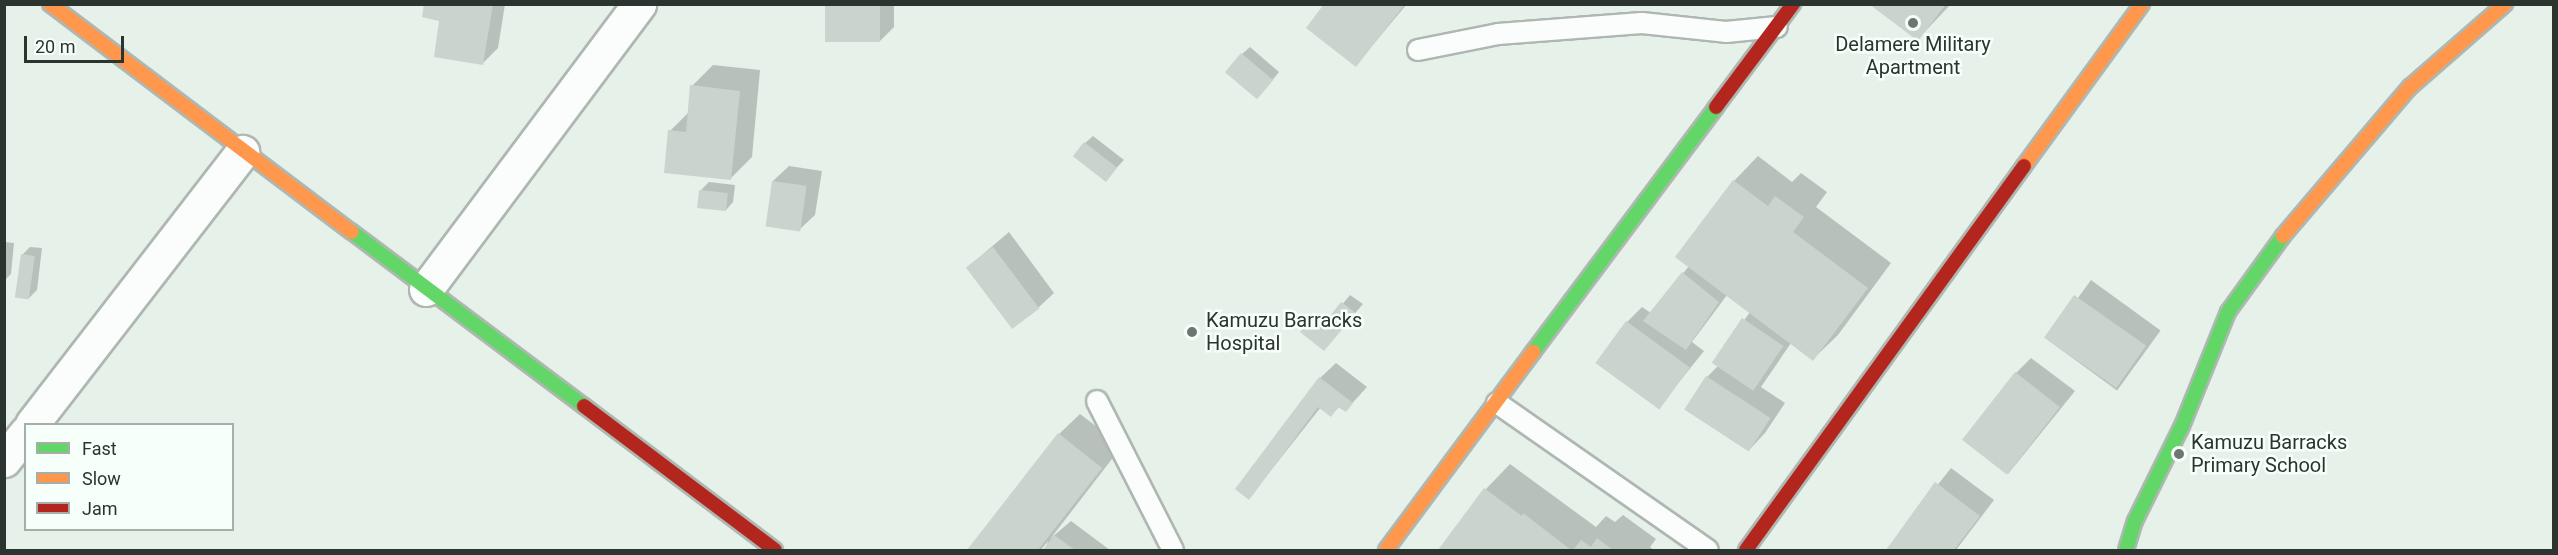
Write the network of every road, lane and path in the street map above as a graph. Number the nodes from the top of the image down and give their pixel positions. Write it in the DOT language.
graph roads {
  1 [pos="50,4"];
  2 [pos="639,4"];
  3 [pos="1793,4"];
  4 [pos="2142,4"];
  5 [pos="2505,4"];
  6 [pos="1777,27"];
  7 [pos="1418,50"];
  8 [pos="242,152"];
  9 [pos="426,289"];
  10 [pos="1097,401"];
  11 [pos="1497,403"];
  12 [pos="33,423"];
  13 [pos="775,550"];
  14 [pos="1173,550"];
  15 [pos="1386,550"];
  16 [pos="1708,550"];
  17 [pos="1746,550"];
  18 [pos="2126,550"];
  1 -- 8 [label="street"];
  2 -- 9 [label="street"];
  3 -- 6 [label="street"];
  4 -- 17 [label="street"];
  5 -- 18 [label="street"];
  6 -- 7 [label="lane"];
  6 -- 11 [label="street"];
  8 -- 9 [label="street"];
  8 -- 12 [label="street"];
  9 -- 13 [label="street"];
  10 -- 14 [label="lane"];
  11 -- 15 [label="street"];
  11 -- 16 [label="lane"];
}
